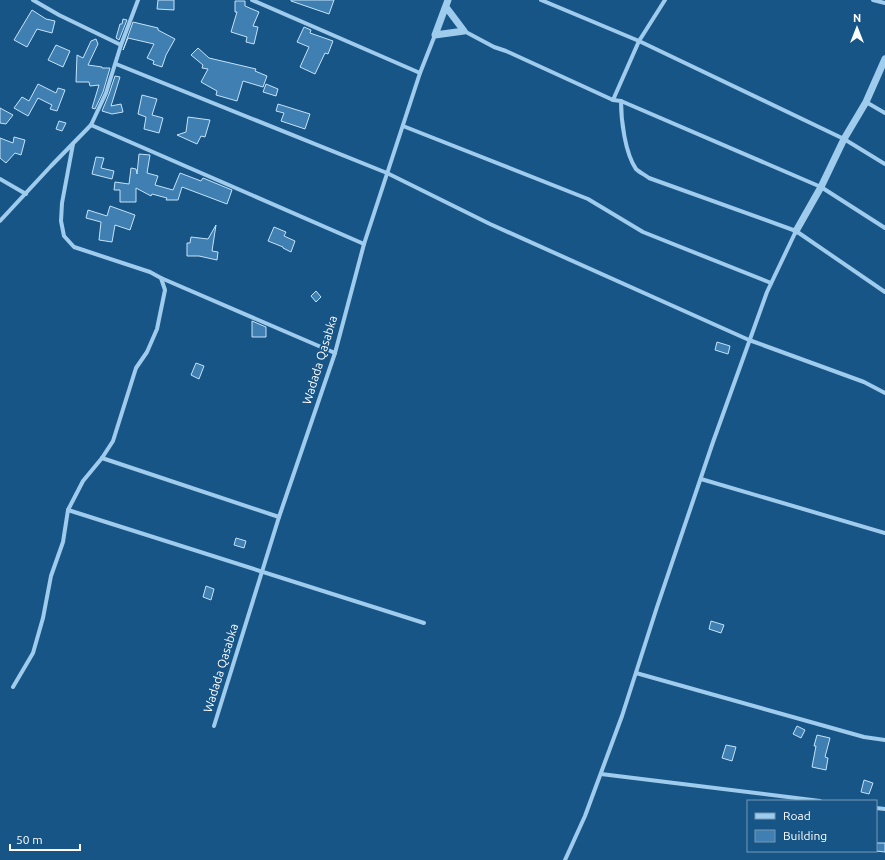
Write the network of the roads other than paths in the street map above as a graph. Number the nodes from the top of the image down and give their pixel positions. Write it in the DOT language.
graph roads {
  1 [pos="33,0"];
  2 [pos="138,0"];
  3 [pos="252,0"];
  4 [pos="541,0"];
  5 [pos="665,0"];
  6 [pos="873,0"];
  7 [pos="447,3"];
  8 [pos="885,3"];
  9 [pos="464,31"];
  10 [pos="435,35"];
  11 [pos="639,41"];
  12 [pos="121,45"];
  13 [pos="885,59"];
  14 [pos="116,64"];
  15 [pos="420,73"];
  16 [pos="613,100"];
  17 [pos="621,101"];
  18 [pos="866,102"];
  19 [pos="885,113"];
  20 [pos="91,125"];
  21 [pos="403,126"];
  22 [pos="844,139"];
  23 [pos="73,144"];
  24 [pos="885,164"];
  25 [pos="387,173"];
  26 [pos="0,179"];
  27 [pos="821,187"];
  28 [pos="26,194"];
  29 [pos="0,221"];
  30 [pos="885,228"];
  31 [pos="796,231"];
  32 [pos="364,244"];
  33 [pos="161,278"];
  34 [pos="771,283"];
  35 [pos="885,292"];
  36 [pos="749,340"];
  37 [pos="335,353"];
  38 [pos="885,393"];
  39 [pos="102,458"];
  40 [pos="701,479"];
  41 [pos="68,510"];
  42 [pos="279,516"];
  43 [pos="885,533"];
  44 [pos="262,572"];
  45 [pos="424,623"];
  46 [pos="636,673"];
  47 [pos="13,687"];
  48 [pos="214,726"];
  49 [pos="885,740"];
  50 [pos="601,774"];
  51 [pos="812,800"];
  52 [pos="566,860"];
  1 -- 12 [label="street"];
  2 -- 12 [label="street"];
  3 -- 15 [label="street"];
  4 -- 11 [label="street"];
  5 -- 11 [label="street"];
  6 -- 8 [label="street"];
  7 -- 9 [label="street"];
  7 -- 10 [label="street, Wadada Qasabka"];
  9 -- 10 [label="street"];
  9 -- 16 [label="street"];
  10 -- 15 [label="street, Wadada Qasabka"];
  11 -- 16 [label="street"];
  11 -- 22 [label="street"];
  12 -- 14 [label="street"];
  13 -- 18 [label="street"];
  14 -- 20 [label="street"];
  14 -- 25 [label="street"];
  15 -- 21 [label="street, Wadada Qasabka"];
  16 -- 17 [label="street"];
  17 -- 27 [label="street"];
  17 -- 31 [label="street"];
  18 -- 19 [label="street"];
  18 -- 22 [label="street"];
  20 -- 23 [label="street"];
  20 -- 32 [label="street"];
  21 -- 25 [label="street, Wadada Qasabka"];
  21 -- 34 [label="street"];
  22 -- 24 [label="street"];
  22 -- 27 [label="street"];
  23 -- 28 [label="street"];
  23 -- 33 [label="street"];
  25 -- 32 [label="street, Wadada Qasabka"];
  25 -- 36 [label="street"];
  26 -- 28 [label="street"];
  27 -- 30 [label="street"];
  27 -- 31 [label="street"];
  28 -- 29 [label="street"];
  31 -- 34 [label="street"];
  31 -- 35 [label="street"];
  32 -- 37 [label="street, Wadada Qasabka"];
  33 -- 37 [label="street"];
  33 -- 39 [label="street"];
  34 -- 36 [label="street"];
  36 -- 38 [label="street"];
  36 -- 40 [label="street"];
  37 -- 42 [label="street, Wadada Qasabka"];
  39 -- 41 [label="street"];
  39 -- 42 [label="street"];
  40 -- 43 [label="street"];
  40 -- 46 [label="street"];
  41 -- 44 [label="street"];
  41 -- 47 [label="street"];
  42 -- 44 [label="street, Wadada Qasabka"];
  44 -- 45 [label="street"];
  44 -- 48 [label="street, Wadada Qasabka"];
  46 -- 49 [label="street"];
  46 -- 50 [label="street"];
  50 -- 51 [label="street"];
  50 -- 52 [label="street"];
}
